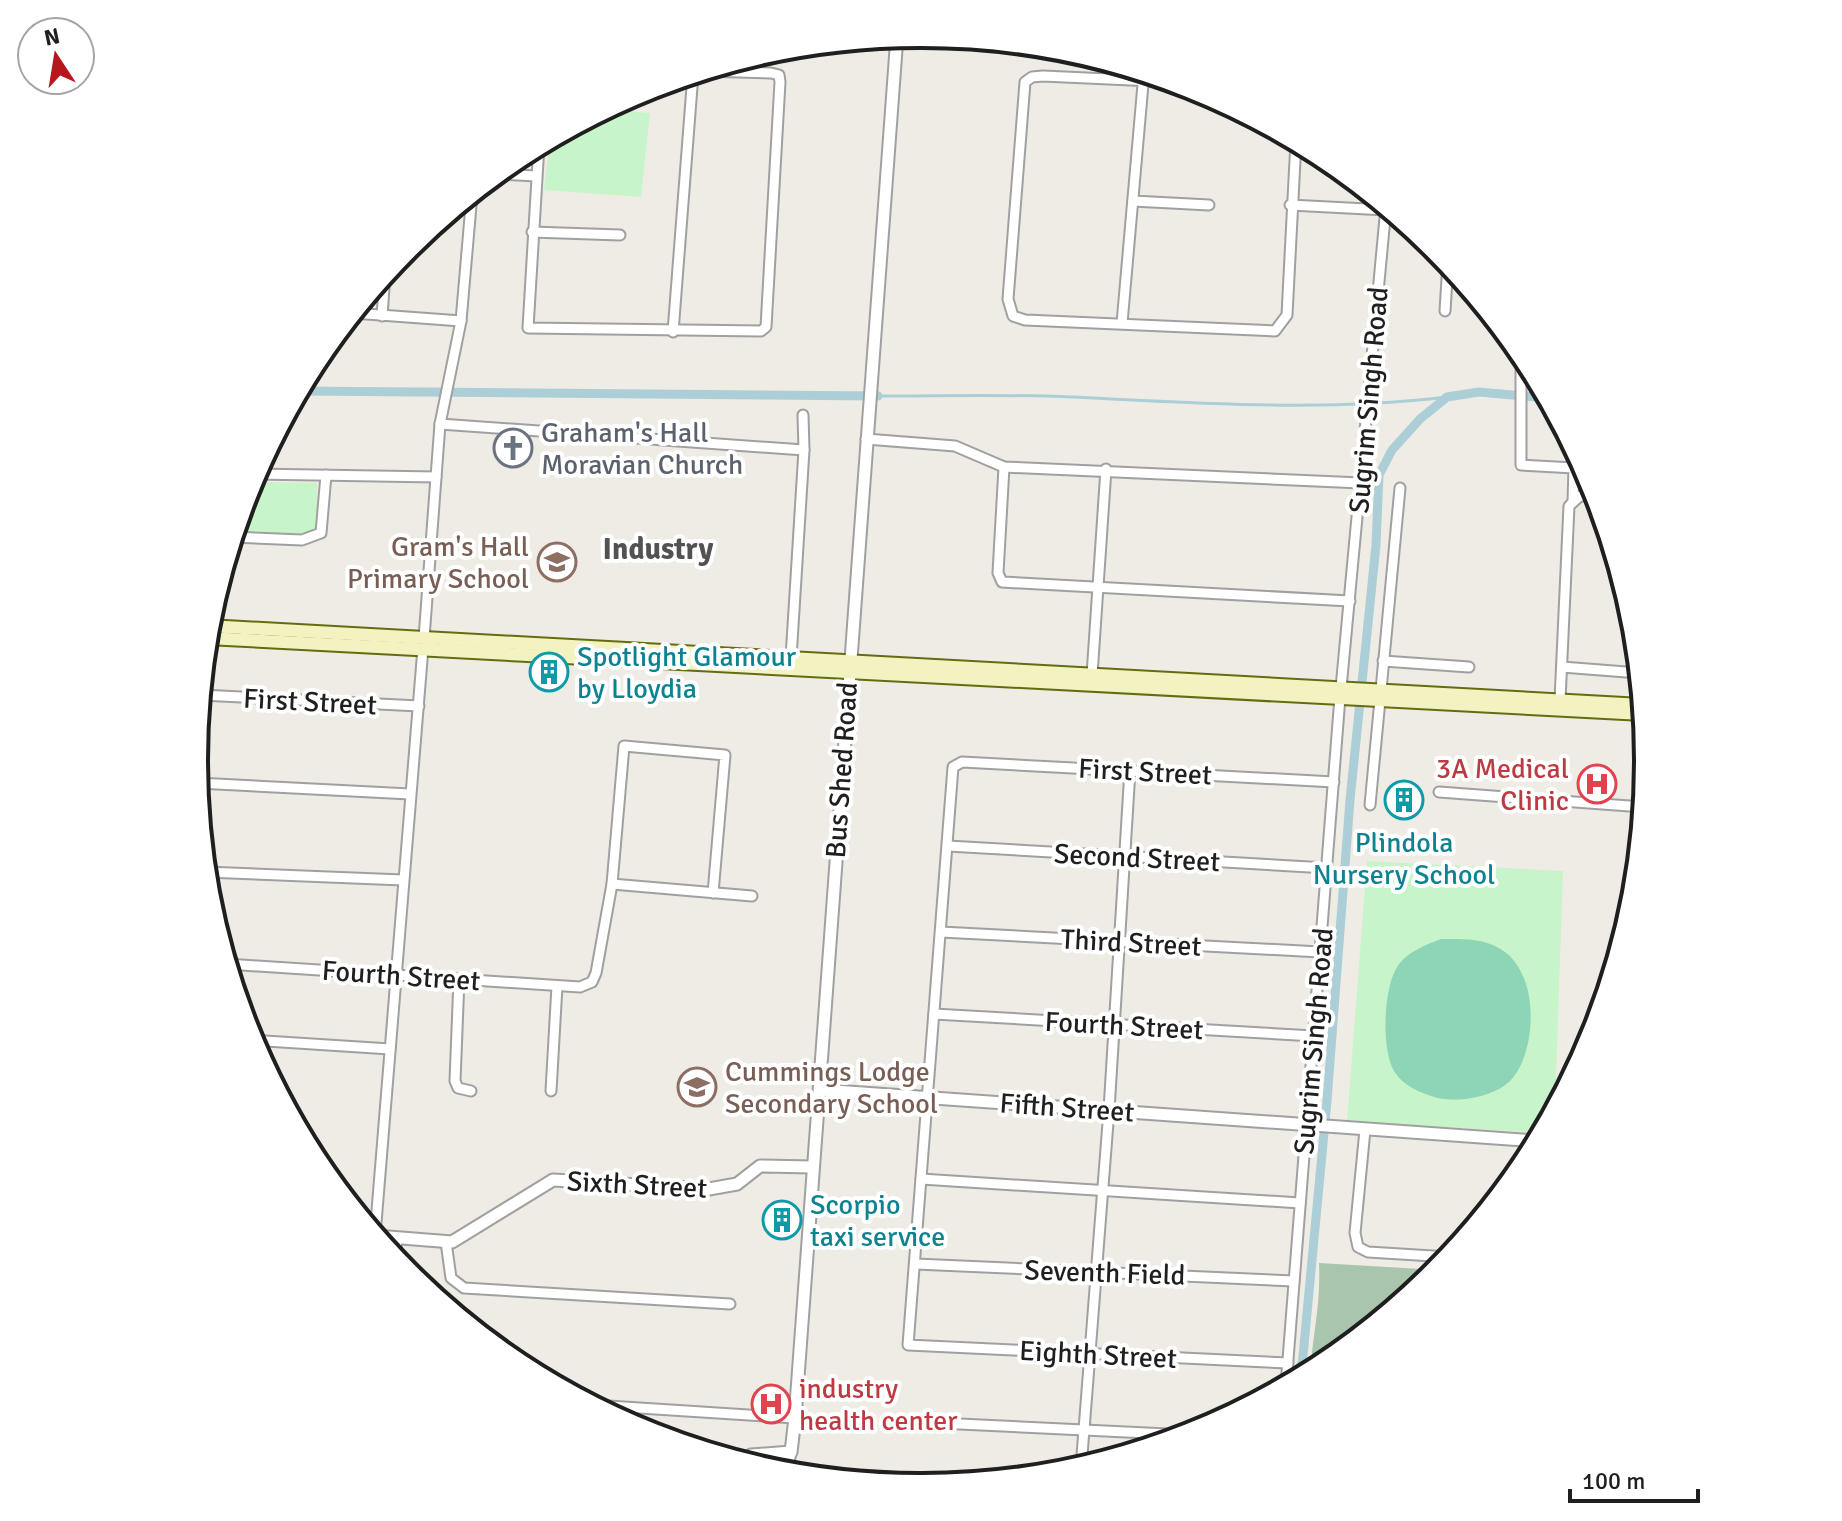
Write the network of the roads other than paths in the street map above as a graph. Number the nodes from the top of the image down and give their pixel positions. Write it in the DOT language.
graph roads {
  1 [pos="896,49"];
  2 [pos="737,72"];
  3 [pos="1118,76"];
  4 [pos="1143,84"];
  5 [pos="692,86"];
  6 [pos="1295,154"];
  7 [pos="538,160"];
  8 [pos="515,175"];
  9 [pos="536,176"];
  10 [pos="1133,201"];
  11 [pos="1209,205"];
  12 [pos="1290,205"];
  13 [pos="1370,208"];
  14 [pos="471,209"];
  15 [pos="1385,220"];
  16 [pos="532,232"];
  17 [pos="620,235"];
  18 [pos="1447,280"];
  19 [pos="384,293"];
  20 [pos="1445,311"];
  21 [pos="366,314"];
  22 [pos="382,316"];
  23 [pos="461,321"];
  24 [pos="1122,323"];
  25 [pos="673,332"];
  26 [pos="1523,380"];
  27 [pos="803,415"];
  28 [pos="440,424"];
  29 [pos="866,439"];
  30 [pos="804,450"];
  31 [pos="1004,467"];
  32 [pos="1570,468"];
  33 [pos="1106,469"];
  34 [pos="269,474"];
  35 [pos="326,475"];
  36 [pos="1574,476"];
  37 [pos="436,477"];
  38 [pos="1361,483"];
  39 [pos="1400,488"];
  40 [pos="1583,499"];
  41 [pos="1573,501"];
  42 [pos="244,537"];
  43 [pos="1098,588"];
  44 [pos="1350,601"];
  45 [pos="221,627"];
  46 [pos="219,638"];
  47 [pos="424,643"];
  48 [pos="791,658"];
  49 [pos="1383,661"];
  50 [pos="848,666"];
  51 [pos="1469,667"];
  52 [pos="1562,667"];
  53 [pos="1627,672"];
  54 [pos="1092,675"];
  55 [pos="1342,693"];
  56 [pos="1379,695"];
  57 [pos="212,696"];
  58 [pos="1560,700"];
  59 [pos="1631,704"];
  60 [pos="419,706"];
  61 [pos="1632,713"];
  62 [pos="1130,770"];
  63 [pos="1334,782"];
  64 [pos="209,784"];
  65 [pos="1439,792"];
  66 [pos="410,794"];
  67 [pos="1370,805"];
  68 [pos="1632,806"];
  69 [pos="948,846"];
  70 [pos="1125,856"];
  71 [pos="1327,868"];
  72 [pos="218,873"];
  73 [pos="403,880"];
  74 [pos="612,884"];
  75 [pos="713,893"];
  76 [pos="752,896"];
  77 [pos="941,932"];
  78 [pos="1120,941"];
  79 [pos="1320,952"];
  80 [pos="239,965"];
  81 [pos="396,975"];
  82 [pos="459,979"];
  83 [pos="557,986"];
  84 [pos="934,1014"];
  85 [pos="1115,1024"];
  86 [pos="1314,1036"];
  87 [pos="267,1041"];
  88 [pos="390,1049"];
  89 [pos="820,1090"];
  90 [pos="471,1091"];
  91 [pos="551,1091"];
  92 [pos="928,1097"];
  93 [pos="1109,1110"];
  94 [pos="1310,1124"];
  95 [pos="1365,1130"];
  96 [pos="1523,1140"];
  97 [pos="813,1167"];
  98 [pos="921,1179"];
  99 [pos="1103,1191"];
  100 [pos="1300,1203"];
  101 [pos="377,1220"];
  102 [pos="393,1238"];
  103 [pos="397,1239"];
  104 [pos="397,1242"];
  105 [pos="446,1242"];
  106 [pos="1433,1256"];
  107 [pos="916,1264"];
  108 [pos="1096,1272"];
  109 [pos="1294,1281"];
  110 [pos="730,1304"];
  111 [pos="1090,1354"];
  112 [pos="1288,1363"];
  113 [pos="1287,1372"];
  114 [pos="621,1407"];
  115 [pos="795,1418"];
  116 [pos="896,1421"];
  117 [pos="1084,1430"];
  118 [pos="1155,1433"];
  119 [pos="791,1452"];
  120 [pos="761,1454"];
  121 [pos="1082,1454"];
  122 [pos="789,1460"];
  1 -- 29 [label="street, Bus Shed Road"];
  2 -- 25 [label="street"];
  3 -- 24 [label="street"];
  4 -- 10 [label="street"];
  5 -- 25 [label="street"];
  6 -- 12 [label="street"];
  7 -- 9 [label="street"];
  8 -- 9 [label="street"];
  9 -- 16 [label="street"];
  10 -- 11 [label="street"];
  10 -- 24 [label="street"];
  12 -- 13 [label="street"];
  12 -- 24 [label="street"];
  14 -- 23 [label="street"];
  15 -- 38 [label="street, Sugrim Singh Road"];
  16 -- 17 [label="street"];
  16 -- 25 [label="street"];
  18 -- 20 [label="street"];
  19 -- 22 [label="street"];
  21 -- 22 [label="street"];
  22 -- 23 [label="street"];
  23 -- 28 [label="street"];
  26 -- 32 [label="street"];
  27 -- 30 [label="street"];
  28 -- 30 [label="street"];
  28 -- 37 [label="street"];
  29 -- 31 [label="street"];
  29 -- 50 [label="street, Bus Shed Road"];
  30 -- 48 [label="street"];
  31 -- 33 [label="street"];
  31 -- 43 [label="street"];
  33 -- 38 [label="street"];
  33 -- 43 [label="street"];
  34 -- 35 [label="street"];
  35 -- 37 [label="street"];
  35 -- 42 [label="street"];
  36 -- 41 [label="street"];
  37 -- 47 [label="street"];
  38 -- 44 [label="street, Sugrim Singh Road"];
  39 -- 49 [label="street"];
  40 -- 41 [label="street"];
  41 -- 52 [label="street"];
  43 -- 44 [label="street"];
  43 -- 54 [label="street"];
  44 -- 55 [label="street, Sugrim Singh Road"];
  45 -- 47 [label="main road"];
  46 -- 47 [label="main road"];
  47 -- 48 [label="main road"];
  47 -- 50 [label="main road"];
  47 -- 60 [label="street"];
  48 -- 50 [label="main road"];
  49 -- 51 [label="street"];
  49 -- 56 [label="street"];
  50 -- 54 [label="main road"];
  50 -- 55 [label="main road"];
  50 -- 89 [label="street, Bus Shed Road"];
  52 -- 53 [label="street"];
  52 -- 58 [label="street"];
  54 -- 55 [label="main road"];
  55 -- 56 [label="main road"];
  55 -- 63 [label="street, Sugrim Singh Road"];
  56 -- 58 [label="main road"];
  56 -- 61 [label="main road"];
  56 -- 67 [label="street"];
  57 -- 60 [label="street, First Street"];
  58 -- 59 [label="main road"];
  60 -- 66 [label="street"];
  62 -- 63 [label="street, First Street"];
  62 -- 69 [label="street, First Street"];
  62 -- 70 [label="street"];
  63 -- 71 [label="street, Sugrim Singh Road"];
  64 -- 66 [label="street"];
  65 -- 68 [label="street"];
  66 -- 73 [label="street"];
  69 -- 70 [label="street, Second Street"];
  69 -- 77 [label="street"];
  70 -- 71 [label="street, Second Street"];
  70 -- 78 [label="street"];
  71 -- 79 [label="street, Sugrim Singh Road"];
  72 -- 73 [label="street"];
  73 -- 81 [label="street"];
  74 -- 75 [label="street"];
  74 -- 75 [label="street"];
  74 -- 83 [label="street, Fourth Street"];
  75 -- 76 [label="street"];
  77 -- 78 [label="street, Third Street"];
  77 -- 84 [label="street"];
  78 -- 79 [label="street, Third Street"];
  78 -- 85 [label="street"];
  79 -- 86 [label="street, Sugrim Singh Road"];
  80 -- 81 [label="street, Fourth Street"];
  81 -- 82 [label="street, Fourth Street"];
  81 -- 88 [label="street"];
  82 -- 83 [label="street, Fourth Street"];
  82 -- 90 [label="street"];
  83 -- 91 [label="street"];
  84 -- 85 [label="street, Fourth Street"];
  84 -- 92 [label="street"];
  85 -- 86 [label="street, Fourth Street"];
  85 -- 93 [label="street"];
  86 -- 94 [label="street, Sugrim Singh Road"];
  87 -- 88 [label="street"];
  88 -- 101 [label="street"];
  89 -- 92 [label="street, Fifth Street"];
  89 -- 97 [label="street, Bus Shed Road"];
  92 -- 93 [label="street, Fifth Street"];
  92 -- 98 [label="street"];
  93 -- 94 [label="street, Fifth Street"];
  93 -- 99 [label="street"];
  94 -- 95 [label="street, Fifth Street"];
  94 -- 100 [label="street, Sugrim Singh Road"];
  95 -- 96 [label="street, Fifth Street"];
  95 -- 106 [label="street"];
  97 -- 105 [label="street, Sixth Street"];
  97 -- 115 [label="street, Bus Shed Road"];
  98 -- 99 [label="street"];
  98 -- 107 [label="street"];
  99 -- 100 [label="street"];
  99 -- 108 [label="street"];
  100 -- 109 [label="street, Sugrim Singh Road"];
  102 -- 103 [label="street, Sixth Street"];
  103 -- 104 [label="street"];
  103 -- 105 [label="street, Sixth Street"];
  105 -- 110 [label="street"];
  107 -- 108 [label="street, Seventh Field"];
  107 -- 111 [label="street, Eighth Street"];
  108 -- 109 [label="street, Seventh Field"];
  108 -- 111 [label="street"];
  109 -- 112 [label="street, Sugrim Singh Road"];
  111 -- 112 [label="street, Eighth Street"];
  111 -- 117 [label="street"];
  112 -- 113 [label="street, Sugrim Singh Road"];
  114 -- 115 [label="street"];
  115 -- 119 [label="street, Bus Shed Road"];
  116 -- 117 [label="street"];
  117 -- 118 [label="street"];
  117 -- 121 [label="street"];
  119 -- 120 [label="street"];
  119 -- 122 [label="street"];
}
